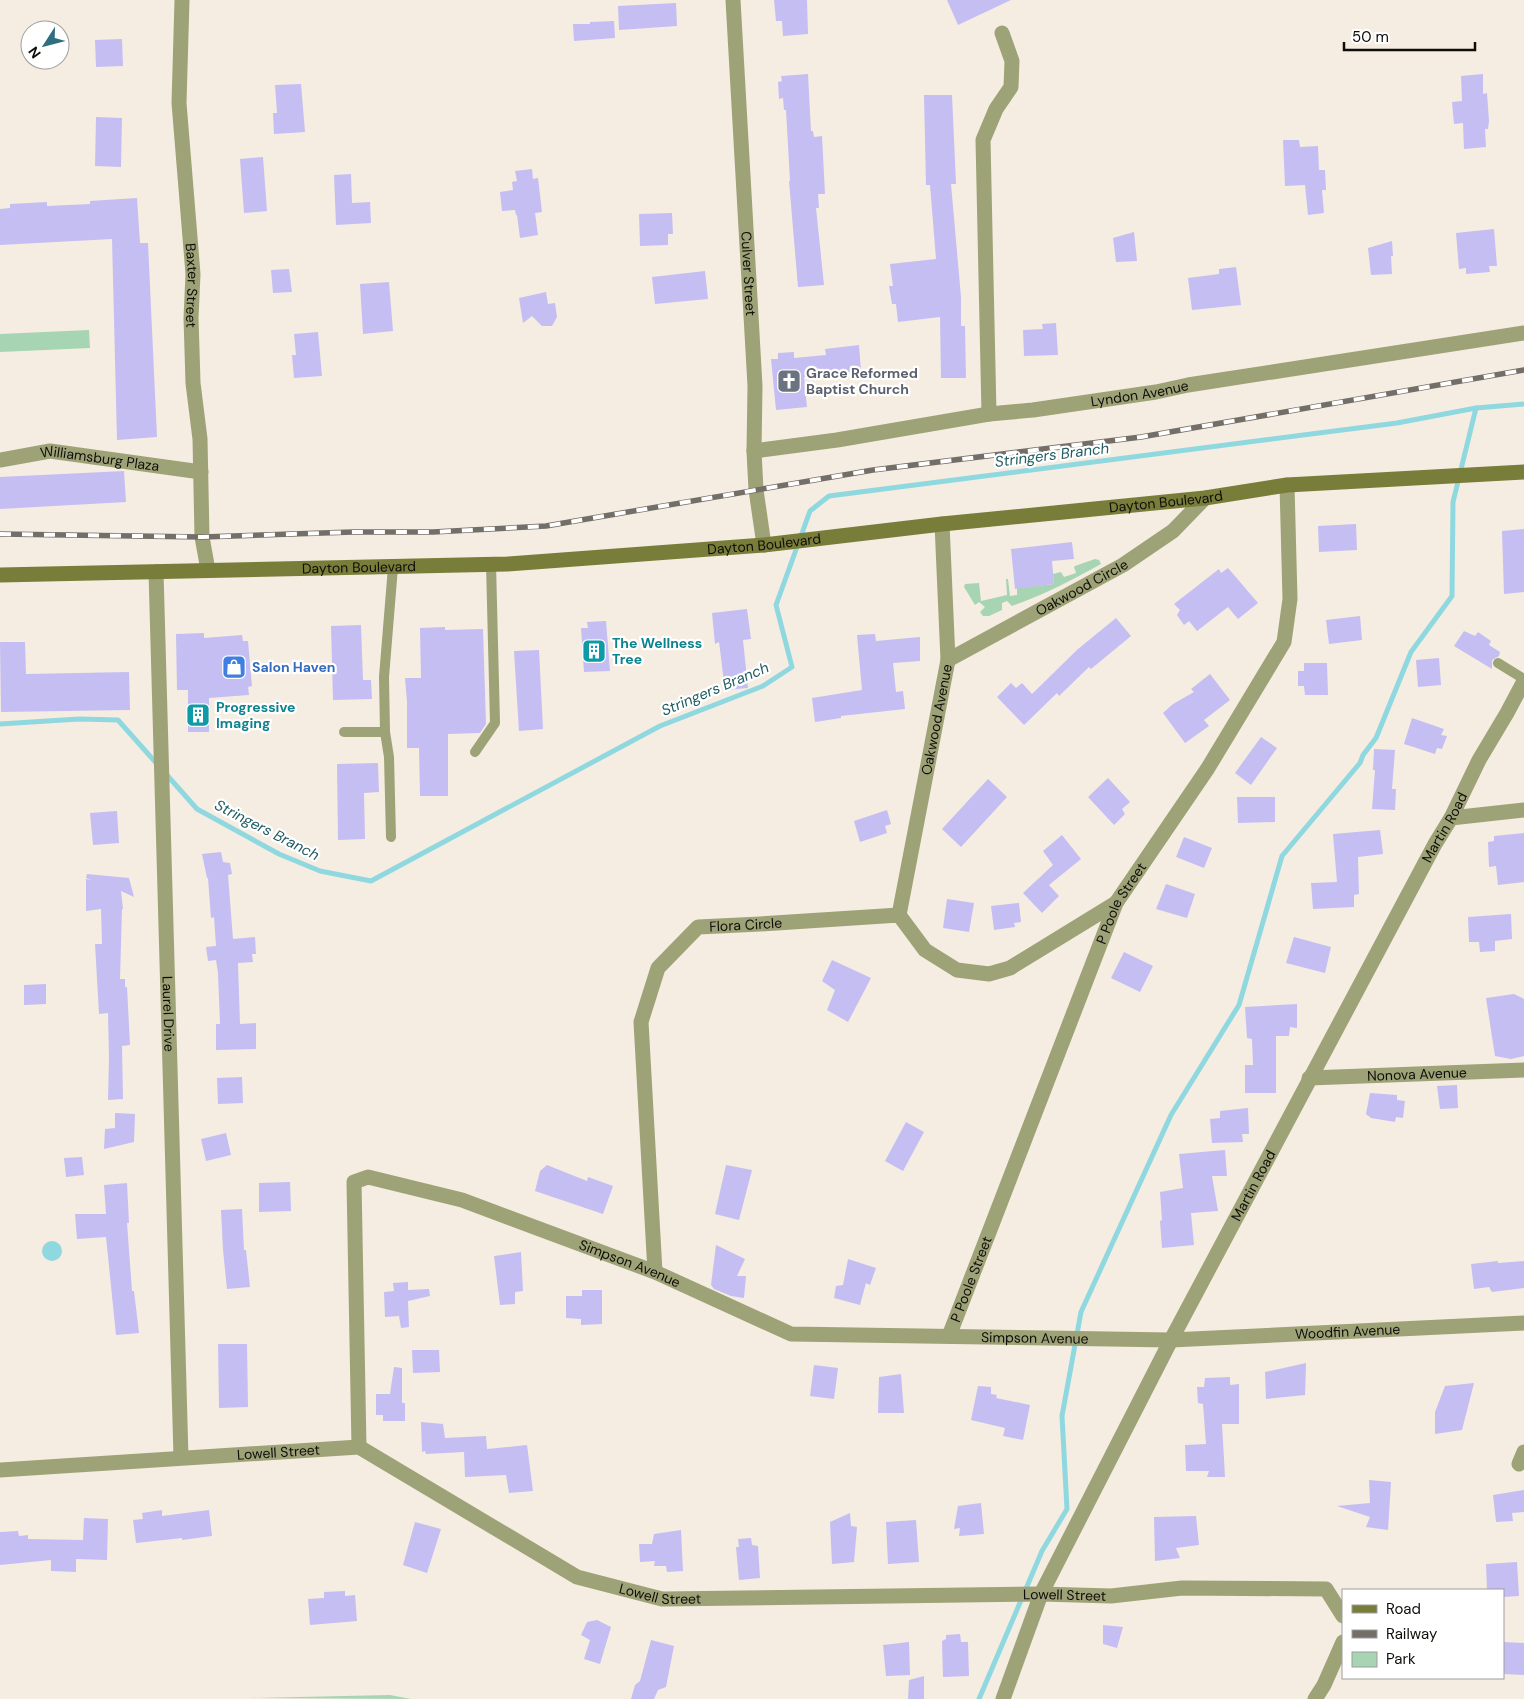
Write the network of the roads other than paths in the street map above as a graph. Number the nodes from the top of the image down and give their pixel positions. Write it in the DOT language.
graph roads {
  1 [pos="182,0"];
  2 [pos="733,0"];
  3 [pos="1002,33"];
  4 [pos="1524,333"];
  5 [pos="989,414"];
  6 [pos="754,451"];
  7 [pos="0,460"];
  8 [pos="201,472"];
  9 [pos="1524,472"];
  10 [pos="1287,485"];
  11 [pos="1205,498"];
  12 [pos="942,524"];
  13 [pos="764,545"];
  14 [pos="491,564"];
  15 [pos="393,567"];
  16 [pos="208,570"];
  17 [pos="156,572"];
  18 [pos="0,575"];
  19 [pos="948,660"];
  20 [pos="1498,663"];
  21 [pos="1524,680"];
  22 [pos="344,732"];
  23 [pos="385,732"];
  24 [pos="475,752"];
  25 [pos="1524,810"];
  26 [pos="1451,818"];
  27 [pos="391,837"];
  28 [pos="1116,902"];
  29 [pos="898,915"];
  30 [pos="1524,1070"];
  31 [pos="1309,1078"];
  32 [pos="655,1272"];
  33 [pos="1524,1323"];
  34 [pos="949,1336"];
  35 [pos="1171,1340"];
  36 [pos="359,1447"];
  37 [pos="181,1457"];
  38 [pos="0,1470"];
  39 [pos="1041,1594"];
  40 [pos="1342,1614"];
  41 [pos="1342,1644"];
  42 [pos="1003,1699"];
  43 [pos="1316,1699"];
  1 -- 8 [label="street, Baxter Street"];
  2 -- 6 [label="street, Culver Street"];
  3 -- 5 [label="street"];
  4 -- 5 [label="street, Lyndon Avenue"];
  5 -- 6 [label="street, Lyndon Avenue"];
  6 -- 13 [label="street, Culver Street"];
  7 -- 8 [label="street, Williamsburg Plaza"];
  8 -- 16 [label="street, Baxter Street"];
  9 -- 10 [label="main road, Dayton Boulevard"];
  10 -- 11 [label="main road, Dayton Boulevard"];
  10 -- 28 [label="street, P Poole Street"];
  11 -- 12 [label="main road, Dayton Boulevard"];
  11 -- 19 [label="street, Oakwood Circle"];
  12 -- 13 [label="main road, Dayton Boulevard"];
  12 -- 19 [label="street, Oakwood Avenue"];
  13 -- 14 [label="main road, Dayton Boulevard"];
  14 -- 15 [label="main road, Dayton Boulevard"];
  14 -- 24 [label="lane"];
  15 -- 16 [label="main road, Dayton Boulevard"];
  15 -- 23 [label="lane"];
  16 -- 17 [label="main road, Dayton Boulevard"];
  17 -- 18 [label="main road, Dayton Boulevard"];
  17 -- 37 [label="street, Laurel Drive"];
  19 -- 29 [label="street, Oakwood Avenue"];
  20 -- 21 [label="lane"];
  21 -- 26 [label="street, Martin Road"];
  22 -- 23 [label="lane"];
  23 -- 27 [label="lane"];
  25 -- 26 [label="street"];
  26 -- 31 [label="street, Martin Road"];
  28 -- 29 [label="street"];
  28 -- 34 [label="street, P Poole Street"];
  29 -- 32 [label="street, Flora Circle"];
  30 -- 31 [label="street, Nonova Avenue"];
  31 -- 35 [label="street, Martin Road"];
  32 -- 34 [label="street, Simpson Avenue"];
  32 -- 36 [label="street, Simpson Avenue"];
  33 -- 35 [label="street, Woodfin Avenue"];
  34 -- 35 [label="street, Simpson Avenue"];
  35 -- 39 [label="street, Martin Road"];
  36 -- 37 [label="street, Lowell Street"];
  36 -- 39 [label="street, Lowell Street"];
  37 -- 38 [label="street, Lowell Street"];
  39 -- 40 [label="street, Lowell Street"];
  39 -- 42 [label="street, Martin Road"];
  41 -- 43 [label="street"];
}
